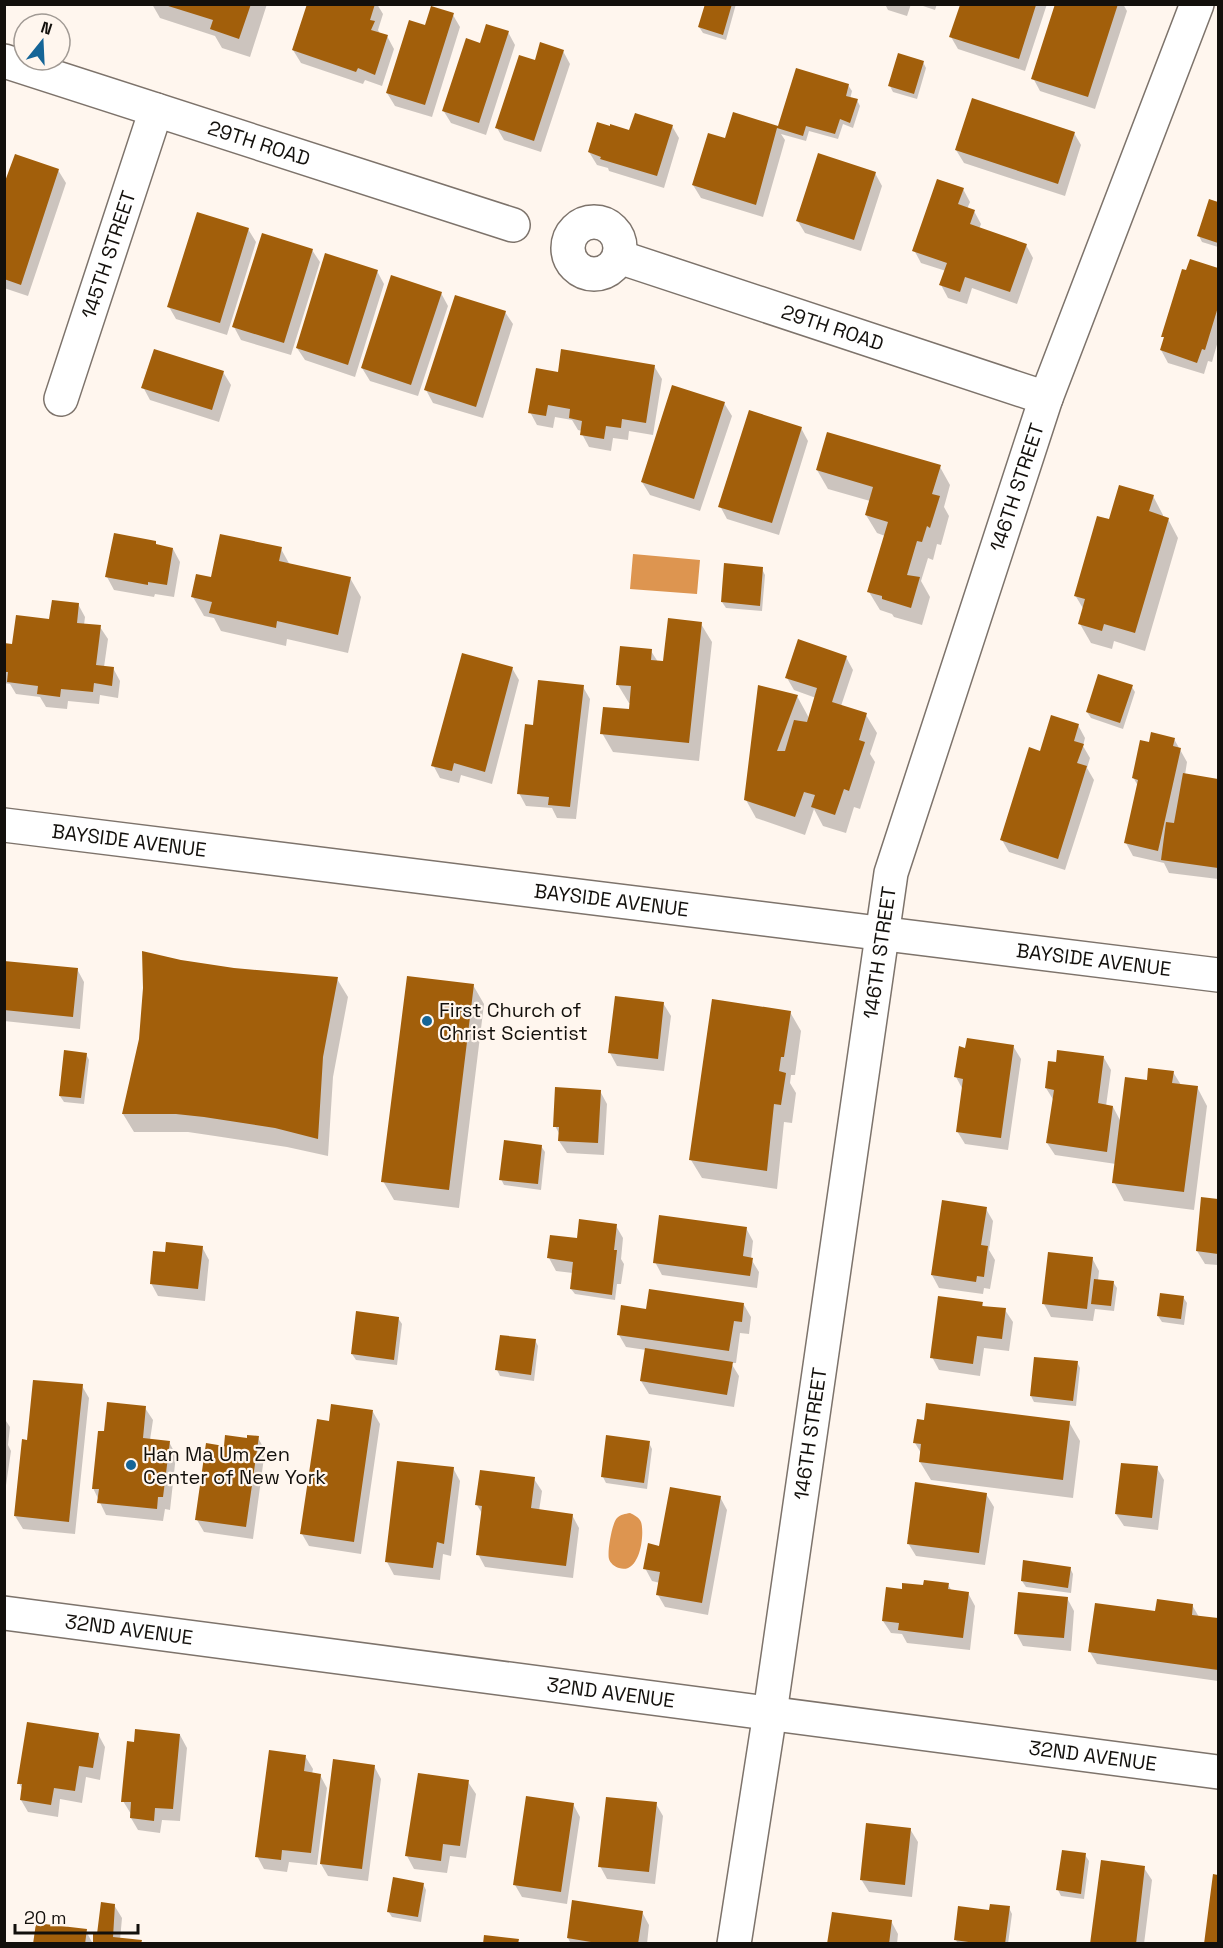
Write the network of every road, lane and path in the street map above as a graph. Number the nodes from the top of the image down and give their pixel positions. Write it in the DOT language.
graph roads {
  1 [pos="1197,4"];
  2 [pos="4,61"];
  3 [pos="156,110"];
  4 [pos="513,225"];
  5 [pos="619,257"];
  6 [pos="1046,398"];
  7 [pos="61,399"];
  8 [pos="4,825"];
  9 [pos="882,932"];
  10 [pos="1218,975"];
  11 [pos="4,1613"];
  12 [pos="770,1713"];
  13 [pos="1218,1772"];
  14 [pos="734,1944"];
  1 -- 6 [label="street, 146TH STREET"];
  2 -- 3 [label="street, 29TH ROAD"];
  3 -- 4 [label="street, 29TH ROAD"];
  3 -- 7 [label="street, 145TH STREET"];
  5 -- 6 [label="street, 29TH ROAD"];
  6 -- 9 [label="street, 146TH STREET"];
  8 -- 9 [label="street, BAYSIDE AVENUE"];
  9 -- 10 [label="street, BAYSIDE AVENUE"];
  9 -- 12 [label="street, 146TH STREET"];
  11 -- 12 [label="street, 32ND AVENUE"];
  12 -- 13 [label="street, 32ND AVENUE"];
  12 -- 14 [label="street, 146TH STREET"];
}
